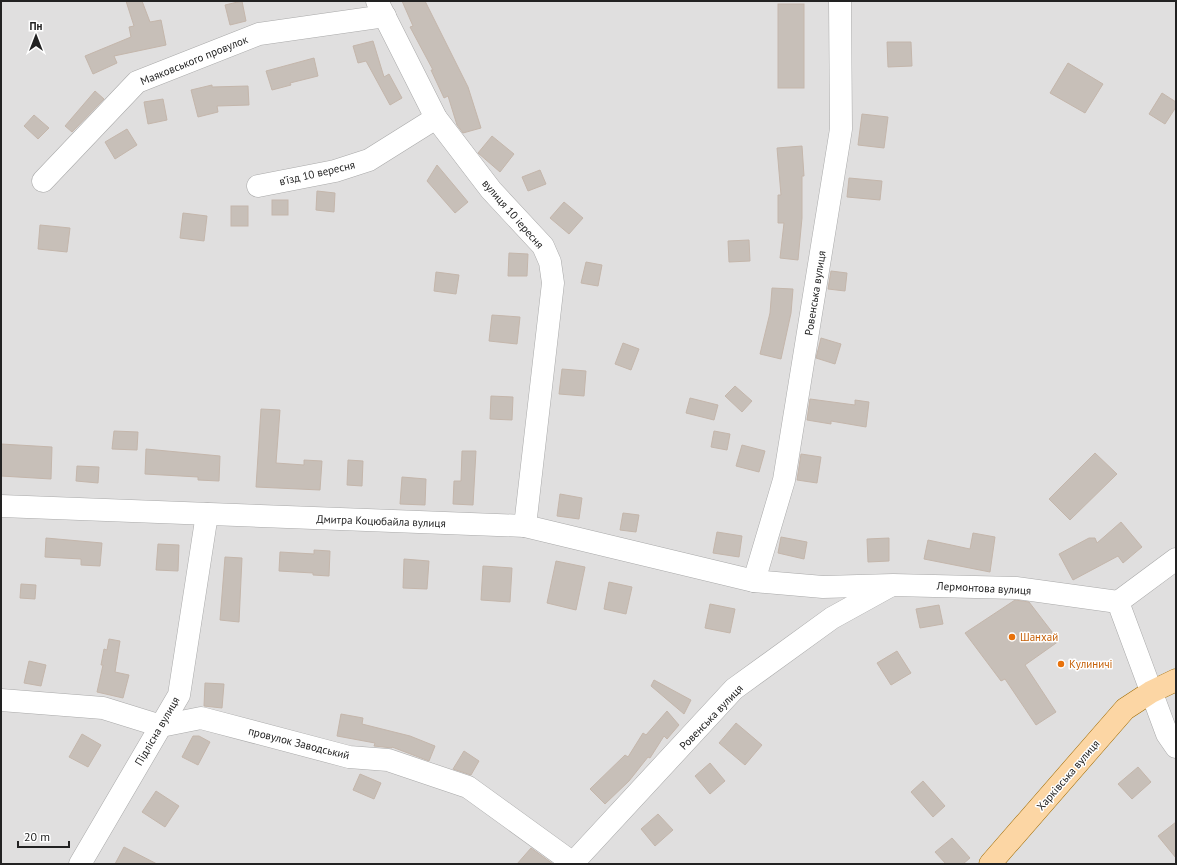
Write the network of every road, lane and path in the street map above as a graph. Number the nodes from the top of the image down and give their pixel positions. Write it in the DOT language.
graph roads {
  1 [pos="840,1"];
  2 [pos="381,9"];
  3 [pos="436,118"];
  4 [pos="43,182"];
  5 [pos="258,186"];
  6 [pos="1,506"];
  7 [pos="208,514"];
  8 [pos="525,526"];
  9 [pos="1176,559"];
  10 [pos="754,581"];
  11 [pos="893,585"];
  12 [pos="1118,602"];
  13 [pos="1176,680"];
  14 [pos="1151,692"];
  15 [pos="1,700"];
  16 [pos="160,726"];
  17 [pos="1176,747"];
  18 [pos="80,864"];
  19 [pos="573,864"];
  20 [pos="990,864"];
  1 -- 10 [label="street, Ровенська вулиця"];
  2 -- 3 [label="street, вулиця 10 іересня"];
  2 -- 4 [label="street, Маяковського провулок"];
  3 -- 5 [label="street, в’їзд 10 вересня"];
  3 -- 8 [label="street, вулиця 10 іересня"];
  6 -- 7 [label="street, Дмитра Коцюбайла вулиця"];
  7 -- 8 [label="street, Дмитра Коцюбайла вулиця"];
  7 -- 16 [label="street, Підлісна вулиця"];
  8 -- 10 [label="street, Дмитра Коцюбайла вулиця"];
  9 -- 12 [label="street"];
  10 -- 11 [label="street, Лермонтова вулиця"];
  11 -- 12 [label="street, Лермонтова вулиця"];
  11 -- 19 [label="street, Ровенська вулиця"];
  12 -- 14 [label="street"];
  13 -- 14 [label="main road, Харківська вулиця"];
  14 -- 17 [label="street"];
  14 -- 20 [label="main road, Харківська вулиця"];
  15 -- 16 [label="street, провулок Заводський"];
  16 -- 18 [label="street, Підлісна вулиця"];
  16 -- 19 [label="street, провулок Заводський"];
}
